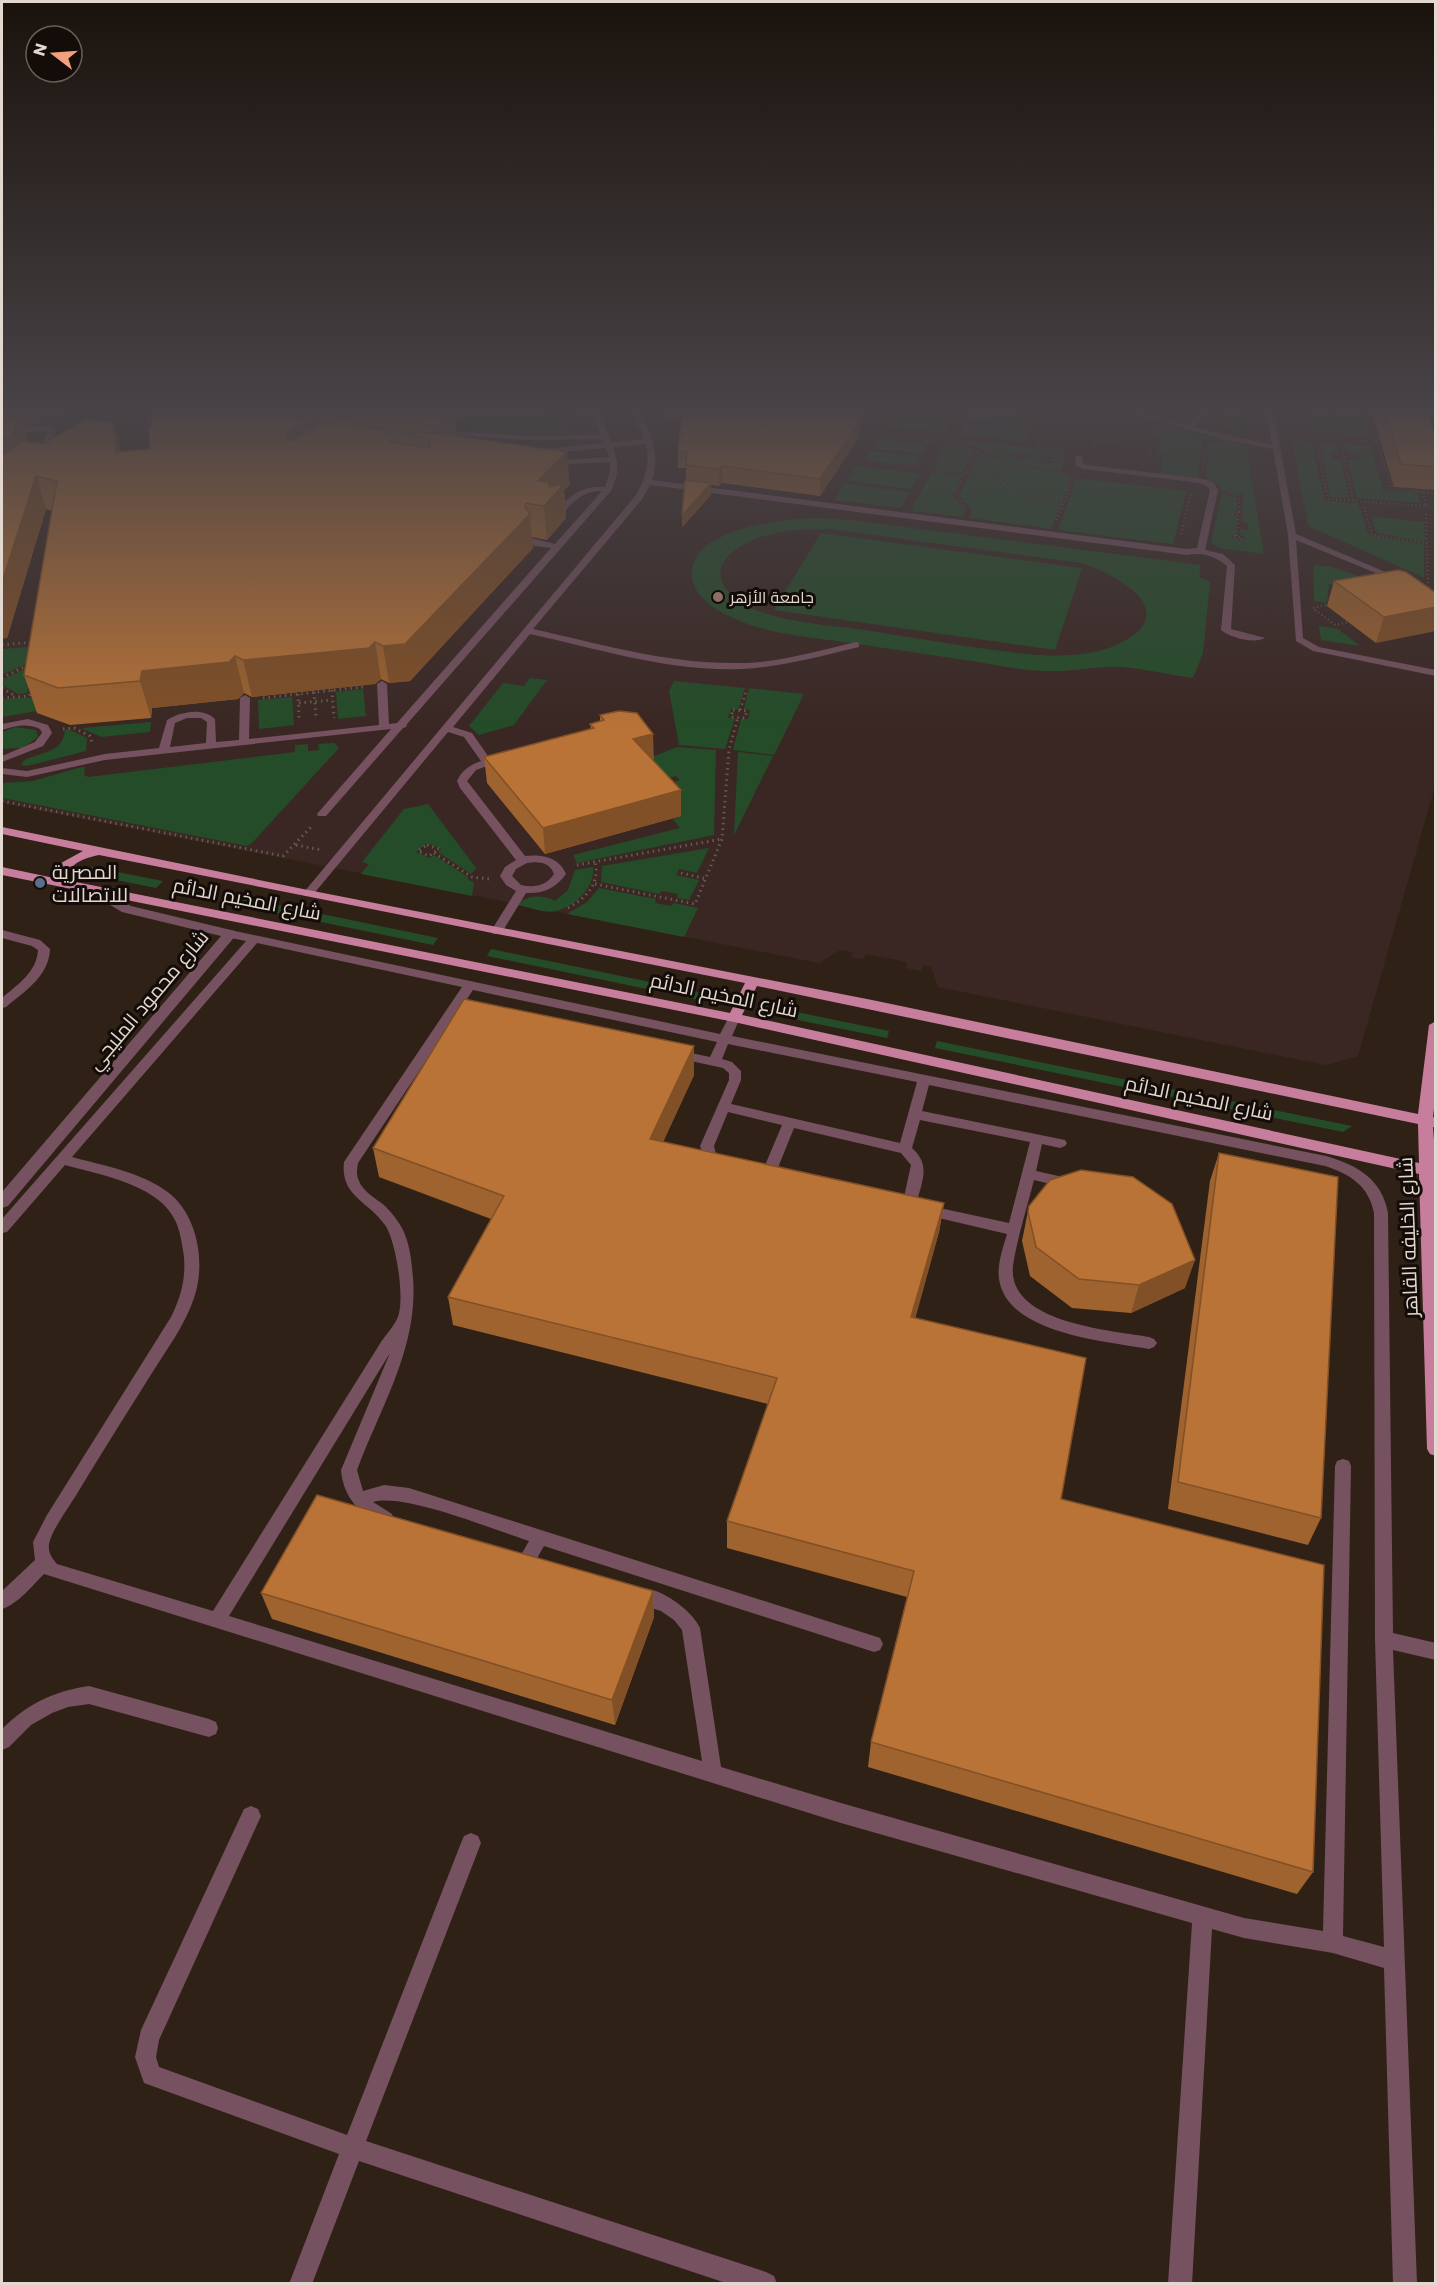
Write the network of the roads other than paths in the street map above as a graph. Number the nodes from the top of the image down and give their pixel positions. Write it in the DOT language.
graph roads {
  1 [pos="586,516"];
  2 [pos="624,516"];
  3 [pos="906,516"];
  4 [pos="1208,516"];
  5 [pos="1289,516"];
  6 [pos="557,529"];
  7 [pos="573,531"];
  8 [pos="1292,535"];
  9 [pos="550,537"];
  10 [pos="566,539"];
  11 [pos="534,540"];
  12 [pos="559,547"];
  13 [pos="1199,551"];
  14 [pos="1431,590"];
  15 [pos="528,631"];
  16 [pos="1260,638"];
  17 [pos="856,645"];
  18 [pos="1436,673"];
  19 [pos="382,684"];
  20 [pos="248,698"];
  21 [pos="403,725"];
  22 [pos="2,727"];
  23 [pos="384,727"];
  24 [pos="446,728"];
  25 [pos="244,742"];
  26 [pos="211,746"];
  27 [pos="164,750"];
  28 [pos="510,757"];
  29 [pos="2,759"];
  30 [pos="488,763"];
  31 [pos="2,771"];
  32 [pos="322,814"];
  33 [pos="2,831"];
  34 [pos="98,851"];
  35 [pos="523,861"];
  36 [pos="2,872"];
  37 [pos="60,883"];
  38 [pos="523,889"];
  39 [pos="92,890"];
  40 [pos="308,894"];
  41 [pos="497,931"];
  42 [pos="2,934"];
  43 [pos="230,934"];
  44 [pos="254,939"];
  45 [pos="753,981"];
  46 [pos="470,985"];
  47 [pos="2,1004"];
  48 [pos="734,1018"];
  49 [pos="1436,1025"];
  50 [pos="724,1039"];
  51 [pos="669,1052"];
  52 [pos="714,1062"];
  53 [pos="924,1079"];
  54 [pos="724,1107"];
  55 [pos="915,1114"];
  56 [pos="790,1122"];
  57 [pos="1430,1122"];
  58 [pos="1037,1139"];
  59 [pos="1060,1143"];
  60 [pos="905,1149"];
  61 [pos="60,1159"];
  62 [pos="734,1167"];
  63 [pos="1431,1171"];
  64 [pos="1028,1174"];
  65 [pos="769,1175"];
  66 [pos="1085,1186"];
  67 [pos="2,1202"];
  68 [pos="2,1228"];
  69 [pos="1015,1230"];
  70 [pos="407,1318"];
  71 [pos="1149,1343"];
  72 [pos="1436,1449"];
  73 [pos="1343,1466"];
  74 [pos="360,1499"];
  75 [pos="401,1525"];
  76 [pos="540,1537"];
  77 [pos="44,1562"];
  78 [pos="526,1562"];
  79 [pos="682,1582"];
  80 [pos="625,1591"];
  81 [pos="2,1600"];
  82 [pos="673,1607"];
  83 [pos="217,1621"];
  84 [pos="1384,1639"];
  85 [pos="874,1644"];
  86 [pos="1436,1652"];
  87 [pos="208,1728"];
  88 [pos="2,1741"];
  89 [pos="713,1774"];
  90 [pos="251,1816"];
  91 [pos="471,1844"];
  92 [pos="1203,1917"];
  93 [pos="1333,1943"];
  94 [pos="1395,1961"];
  95 [pos="353,2148"];
  96 [pos="300,2283"];
  97 [pos="765,2283"];
  98 [pos="1180,2283"];
  99 [pos="1405,2283"];
  1 -- 7 [label="lane"];
  2 -- 15 [label="lane"];
  3 -- 13 [label="lane"];
  4 -- 13 [label="lane"];
  5 -- 8 [label="lane"];
  6 -- 7 [label="lane"];
  7 -- 10 [label="lane"];
  8 -- 14 [label="lane"];
  8 -- 18 [label="lane"];
  9 -- 10 [label="lane"];
  10 -- 12 [label="lane"];
  11 -- 12 [label="lane"];
  12 -- 21 [label="lane"];
  13 -- 16 [label="lane"];
  15 -- 17 [label="lane"];
  15 -- 24 [label="lane"];
  19 -- 23 [label="lane"];
  20 -- 25 [label="lane"];
  21 -- 23 [label="lane"];
  21 -- 32 [label="lane"];
  22 -- 29 [label="lane"];
  23 -- 25 [label="lane"];
  24 -- 30 [label="lane"];
  24 -- 40 [label="lane"];
  25 -- 26 [label="lane"];
  26 -- 27 [label="lane"];
  26 -- 27 [label="lane"];
  27 -- 31 [label="lane"];
  28 -- 30 [label="lane"];
  30 -- 35 [label="lane"];
  33 -- 34 [label="main road, شارع المخيم الدائم"];
  34 -- 37 [label="main road"];
  34 -- 40 [label="main road, شارع المخيم الدائم"];
  35 -- 38 [label="lane"];
  35 -- 38 [label="lane"];
  36 -- 37 [label="main road, شارع المخيم الدائم"];
  37 -- 39 [label="main road, شارع المخيم الدائم"];
  38 -- 41 [label="lane"];
  39 -- 43 [label="street, شارع محمود المليجي"];
  39 -- 48 [label="main road, شارع المخيم الدائم"];
  40 -- 41 [label="main road, شارع المخيم الدائم"];
  41 -- 45 [label="main road, شارع المخيم الدائم"];
  42 -- 47 [label="lane"];
  43 -- 44 [label="lane"];
  43 -- 67 [label="street, شارع محمود المليجي"];
  44 -- 46 [label="lane"];
  44 -- 61 [label="lane"];
  45 -- 48 [label="main road"];
  45 -- 57 [label="main road, شارع المخيم الدائم"];
  46 -- 50 [label="lane"];
  46 -- 70 [label="lane"];
  48 -- 50 [label="lane"];
  48 -- 63 [label="main road, شارع المخيم الدائم"];
  49 -- 57 [label="main road, شارع الخليفه القاهر"];
  50 -- 52 [label="lane"];
  50 -- 53 [label="lane"];
  51 -- 52 [label="lane"];
  52 -- 54 [label="lane"];
  53 -- 55 [label="lane"];
  53 -- 84 [label="lane"];
  54 -- 56 [label="lane"];
  54 -- 62 [label="lane"];
  55 -- 58 [label="lane"];
  55 -- 60 [label="lane"];
  56 -- 60 [label="lane"];
  56 -- 65 [label="lane"];
  57 -- 63 [label="main road, شارع الخليفه القاهر"];
  58 -- 59 [label="lane"];
  58 -- 64 [label="lane"];
  60 -- 69 [label="lane"];
  61 -- 68 [label="lane"];
  61 -- 77 [label="lane"];
  63 -- 72 [label="main road, شارع الخليفه القاهر"];
  64 -- 66 [label="lane"];
  64 -- 69 [label="lane"];
  69 -- 71 [label="lane"];
  70 -- 74 [label="lane"];
  70 -- 83 [label="lane"];
  73 -- 93 [label="lane"];
  74 -- 75 [label="lane"];
  74 -- 76 [label="lane"];
  76 -- 78 [label="lane"];
  76 -- 79 [label="lane"];
  77 -- 81 [label="lane"];
  77 -- 83 [label="lane"];
  79 -- 82 [label="lane"];
  79 -- 85 [label="lane"];
  80 -- 82 [label="lane"];
  82 -- 89 [label="lane"];
  83 -- 89 [label="lane"];
  84 -- 86 [label="lane"];
  84 -- 94 [label="lane"];
  87 -- 88 [label="lane"];
  89 -- 92 [label="lane"];
  90 -- 95 [label="lane"];
  91 -- 95 [label="lane"];
  92 -- 93 [label="lane"];
  92 -- 98 [label="lane"];
  93 -- 94 [label="lane"];
  94 -- 99 [label="lane"];
  95 -- 96 [label="lane"];
  95 -- 97 [label="lane"];
}
